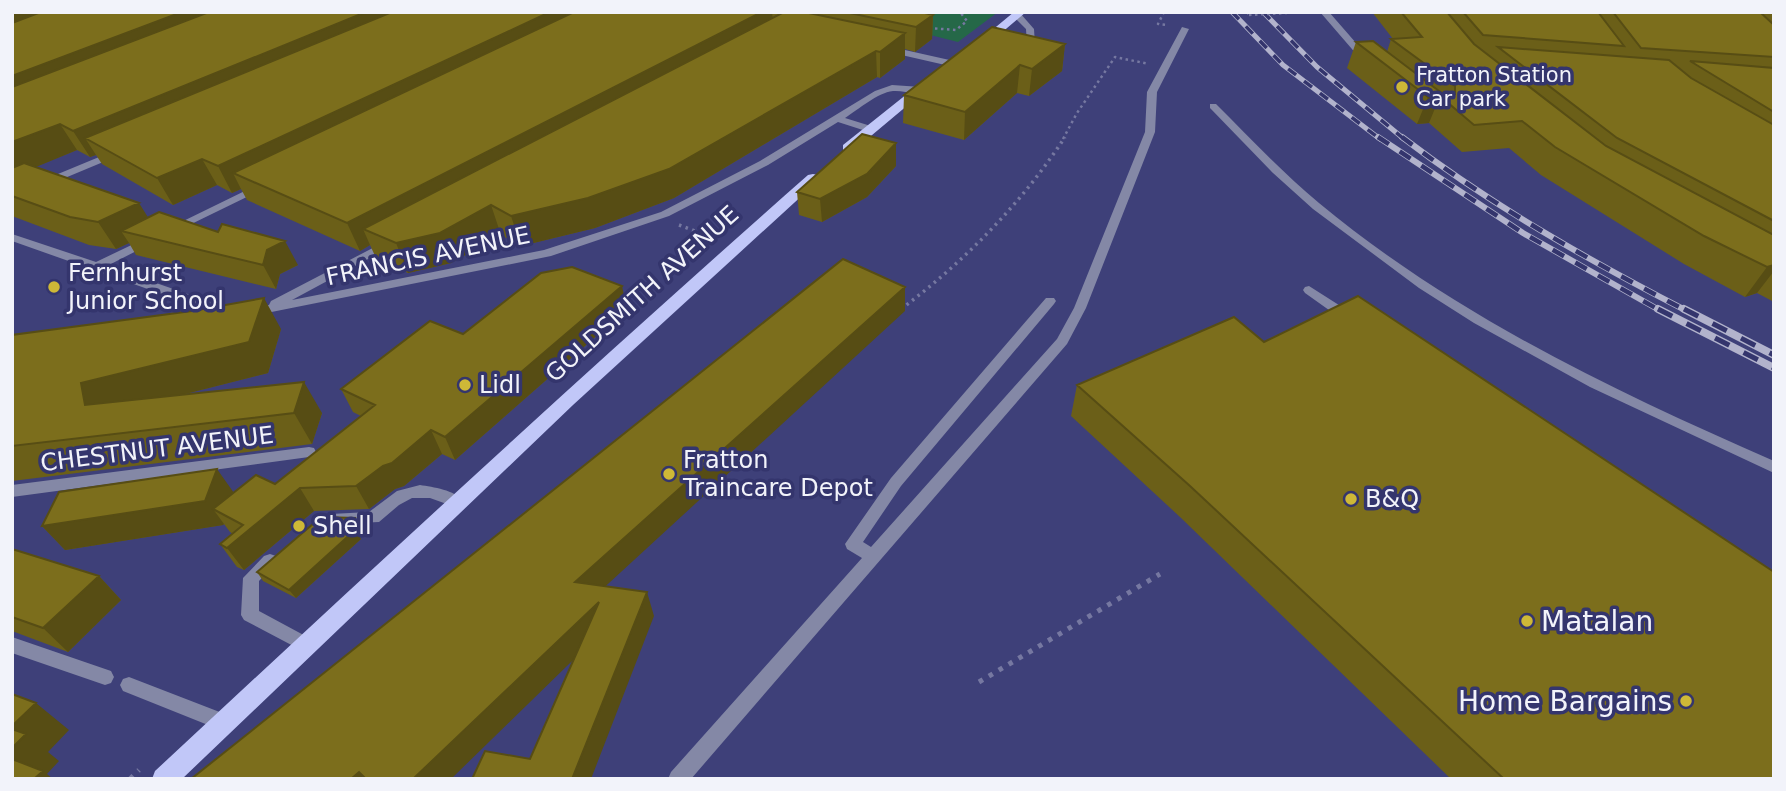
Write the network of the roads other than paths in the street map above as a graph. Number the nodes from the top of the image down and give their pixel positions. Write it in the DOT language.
graph roads {
  1 [pos="1324,12"];
  2 [pos="1019,14"];
  3 [pos="1185,29"];
  4 [pos="880,48"];
  5 [pos="971,53"];
  6 [pos="1010,54"];
  7 [pos="1379,71"];
  8 [pos="921,90"];
  9 [pos="1213,106"];
  10 [pos="835,118"];
  11 [pos="870,129"];
  12 [pos="127,148"];
  13 [pos="270,182"];
  14 [pos="12,197"];
  15 [pos="12,237"];
  16 [pos="397,239"];
  17 [pos="96,267"];
  18 [pos="1309,290"];
  19 [pos="1050,301"];
  20 [pos="262,311"];
  21 [pos="230,314"];
  22 [pos="203,320"];
  23 [pos="1366,329"];
  24 [pos="309,452"];
  25 [pos="1774,467"];
  26 [pos="12,491"];
  27 [pos="456,501"];
  28 [pos="322,517"];
  29 [pos="281,552"];
  30 [pos="873,556"];
  31 [pos="305,644"];
  32 [pos="12,645"];
  33 [pos="105,677"];
  34 [pos="129,685"];
  35 [pos="223,722"];
  36 [pos="164,779"];
  37 [pos="678,779"];
  1 -- 7 [label="street"];
  2 -- 5 [label="main road, GOLDSMITH AVENUE"];
  2 -- 6 [label="street"];
  3 -- 30 [label="street"];
  4 -- 5 [label="street"];
  5 -- 8 [label="main road, GOLDSMITH AVENUE"];
  8 -- 10 [label="street, FRANCIS AVENUE"];
  8 -- 11 [label="main road, GOLDSMITH AVENUE"];
  9 -- 25 [label="street"];
  10 -- 11 [label="street"];
  10 -- 20 [label="street, FRANCIS AVENUE"];
  11 -- 27 [label="main road, GOLDSMITH AVENUE"];
  12 -- 14 [label="street"];
  13 -- 17 [label="street"];
  15 -- 17 [label="street, FRANCIS AVENUE"];
  16 -- 20 [label="street"];
  17 -- 21 [label="street, FRANCIS AVENUE"];
  18 -- 23 [label="street"];
  19 -- 30 [label="street"];
  20 -- 21 [label="street, FRANCIS AVENUE"];
  21 -- 22 [label="street"];
  24 -- 26 [label="street, CHESTNUT AVENUE"];
  27 -- 28 [label="street"];
  27 -- 31 [label="main road, GOLDSMITH AVENUE"];
  29 -- 31 [label="street"];
  30 -- 37 [label="street"];
  31 -- 35 [label="main road, GOLDSMITH AVENUE"];
  32 -- 33 [label="street"];
  34 -- 35 [label="street"];
  35 -- 36 [label="main road, GOLDSMITH AVENUE"];
}
